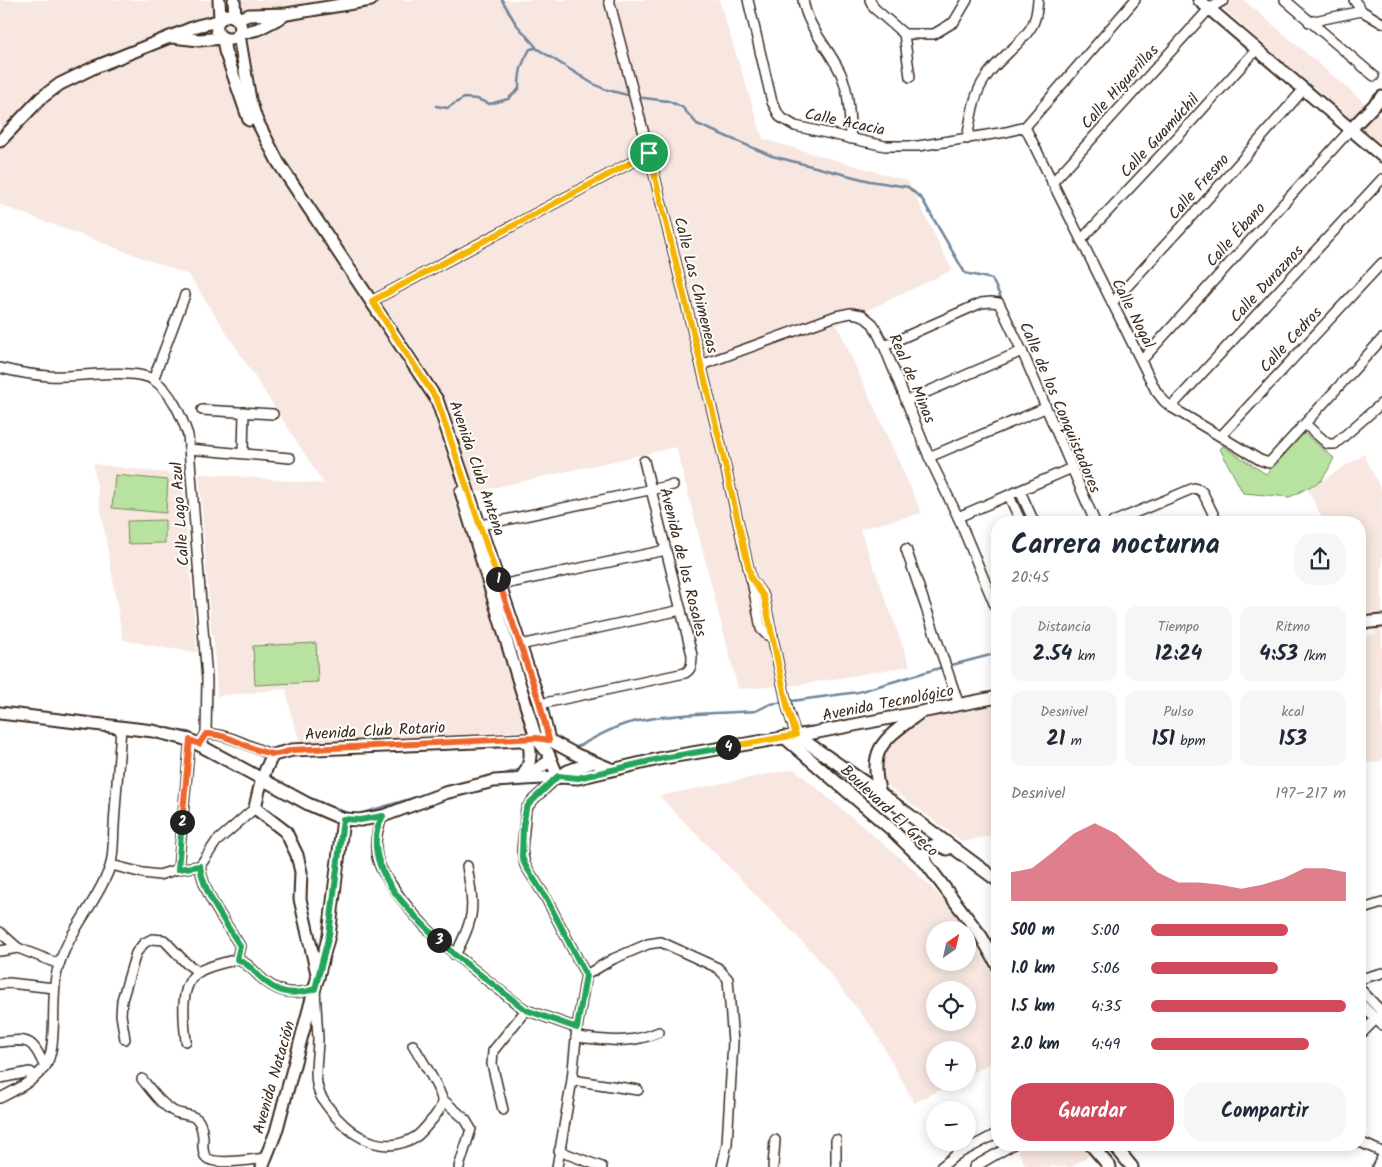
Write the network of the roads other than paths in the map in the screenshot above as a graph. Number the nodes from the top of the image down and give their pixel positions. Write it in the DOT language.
graph roads {
  1 [pos="219,0"];
  2 [pos="234,0"];
  3 [pos="370,0"];
  4 [pos="609,0"];
  5 [pos="748,0"];
  6 [pos="803,0"];
  7 [pos="870,0"];
  8 [pos="967,0"];
  9 [pos="1038,0"];
  10 [pos="1135,0"];
  11 [pos="1199,0"];
  12 [pos="1224,0"];
  13 [pos="1285,0"];
  14 [pos="1354,0"];
  15 [pos="1209,9"];
  16 [pos="1362,11"];
  17 [pos="286,14"];
  18 [pos="236,18"];
  19 [pos="219,20"];
  20 [pos="1309,22"];
  21 [pos="1382,23"];
  22 [pos="239,34"];
  23 [pos="904,34"];
  24 [pos="172,37"];
  25 [pos="223,38"];
  26 [pos="1257,49"];
  27 [pos="1374,76"];
  28 [pos="910,77"];
  29 [pos="1304,89"];
  30 [pos="1382,96"];
  31 [pos="1025,127"];
  32 [pos="1351,129"];
  33 [pos="852,139"];
  34 [pos="967,139"];
  35 [pos="0,141"];
  36 [pos="649,153"];
  37 [pos="1382,156"];
  38 [pos="1382,179"];
  39 [pos="1052,183"];
  40 [pos="1081,240"];
  41 [pos="1382,263"];
  42 [pos="185,295"];
  43 [pos="372,301"];
  44 [pos="1112,302"];
  45 [pos="1382,339"];
  46 [pos="884,346"];
  47 [pos="1022,351"];
  48 [pos="1142,360"];
  49 [pos="701,366"];
  50 [pos="0,368"];
  51 [pos="153,380"];
  52 [pos="906,401"];
  53 [pos="1382,403"];
  54 [pos="1171,407"];
  55 [pos="1045,408"];
  56 [pos="202,410"];
  57 [pos="244,412"];
  58 [pos="273,414"];
  59 [pos="1305,424"];
  60 [pos="1221,436"];
  61 [pos="189,449"];
  62 [pos="243,454"];
  63 [pos="929,457"];
  64 [pos="290,458"];
  65 [pos="644,461"];
  66 [pos="1072,468"];
  67 [pos="674,485"];
  68 [pos="652,490"];
  69 [pos="1020,491"];
  70 [pos="1009,496"];
  71 [pos="1018,516"];
  72 [pos="1031,516"];
  73 [pos="1092,516"];
  74 [pos="1126,516"];
  75 [pos="1214,516"];
  76 [pos="958,517"];
  77 [pos="481,525"];
  78 [pos="906,549"];
  79 [pos="666,550"];
  80 [pos="500,585"];
  81 [pos="991,588"];
  82 [pos="681,610"];
  83 [pos="1380,619"];
  84 [pos="1366,622"];
  85 [pos="520,645"];
  86 [pos="991,698"];
  87 [pos="540,704"];
  88 [pos="959,705"];
  89 [pos="921,712"];
  90 [pos="0,713"];
  91 [pos="121,728"];
  92 [pos="206,734"];
  93 [pos="790,736"];
  94 [pos="536,738"];
  95 [pos="522,740"];
  96 [pos="549,740"];
  97 [pos="195,742"];
  98 [pos="273,755"];
  99 [pos="549,757"];
  100 [pos="593,762"];
  101 [pos="611,769"];
  102 [pos="524,775"];
  103 [pos="558,776"];
  104 [pos="261,780"];
  105 [pos="884,796"];
  106 [pos="256,808"];
  107 [pos="872,814"];
  108 [pos="383,816"];
  109 [pos="343,819"];
  110 [pos="925,862"];
  111 [pos="971,862"];
  112 [pos="111,866"];
  113 [pos="200,866"];
  114 [pos="467,866"];
  115 [pos="178,869"];
  116 [pos="991,876"];
  117 [pos="1382,903"];
  118 [pos="1366,908"];
  119 [pos="0,932"];
  120 [pos="18,948"];
  121 [pos="0,951"];
  122 [pos="991,954"];
  123 [pos="455,955"];
  124 [pos="237,959"];
  125 [pos="59,964"];
  126 [pos="199,972"];
  127 [pos="1382,973"];
  128 [pos="586,975"];
  129 [pos="1366,977"];
  130 [pos="316,983"];
  131 [pos="0,984"];
  132 [pos="54,988"];
  133 [pos="1366,997"];
  134 [pos="1366,1007"];
  135 [pos="526,1010"];
  136 [pos="1380,1017"];
  137 [pos="1366,1030"];
  138 [pos="659,1032"];
  139 [pos="577,1033"];
  140 [pos="125,1038"];
  141 [pos="186,1041"];
  142 [pos="0,1042"];
  143 [pos="413,1045"];
  144 [pos="45,1067"];
  145 [pos="36,1076"];
  146 [pos="0,1078"];
  147 [pos="142,1079"];
  148 [pos="572,1080"];
  149 [pos="638,1090"];
  150 [pos="0,1098"];
  151 [pos="442,1099"];
  152 [pos="503,1110"];
  153 [pos="991,1137"];
  154 [pos="775,1140"];
  155 [pos="836,1140"];
  156 [pos="1366,1145"];
  157 [pos="559,1151"];
  158 [pos="1002,1151"];
  159 [pos="1096,1151"];
  160 [pos="1119,1151"];
  161 [pos="1382,1152"];
  162 [pos="1382,1158"];
  163 [pos="264,1162"];
  164 [pos="459,1167"];
  165 [pos="557,1167"];
  166 [pos="602,1167"];
  167 [pos="722,1167"];
  168 [pos="773,1167"];
  169 [pos="836,1167"];
  170 [pos="941,1167"];
  171 [pos="974,1167"];
  172 [pos="1110,1167"];
  173 [pos="1132,1167"];
  174 [pos="1377,1167"];
  1 -- 19 [label="street"];
  2 -- 18 [label="street"];
  3 -- 17 [label="street"];
  4 -- 36 [label="street, Calle Las Chimeneas"];
  5 -- 33 [label="street, Calle Acacia"];
  6 -- 33 [label="street"];
  7 -- 23 [label="street"];
  8 -- 23 [label="street"];
  9 -- 34 [label="street"];
  10 -- 31 [label="street"];
  11 -- 15 [label="street"];
  12 -- 15 [label="street, Calle Higuerillas"];
  13 -- 20 [label="street"];
  14 -- 16 [label="street"];
  15 -- 26 [label="street"];
  15 -- 39 [label="street, Calle Higuerillas"];
  16 -- 20 [label="street"];
  16 -- 21 [label="street"];
  17 -- 18 [label="street"];
  17 -- 22 [label="street"];
  18 -- 19 [label="street"];
  18 -- 22 [label="street"];
  19 -- 24 [label="street"];
  19 -- 25 [label="street"];
  20 -- 27 [label="street"];
  22 -- 25 [label="street"];
  22 -- 43 [label="street, Avenida Club Antena"];
  23 -- 28 [label="street"];
  24 -- 25 [label="street"];
  24 -- 35 [label="street"];
  25 -- 94 [label="street, Avenida Club Antena"];
  26 -- 29 [label="street"];
  26 -- 40 [label="street, Calle Guamúchil"];
  29 -- 32 [label="street"];
  29 -- 44 [label="street, Calle Fresno"];
  30 -- 32 [label="street"];
  31 -- 34 [label="street, Calle Acacia"];
  31 -- 39 [label="street, Calle Nogal"];
  32 -- 37 [label="street"];
  32 -- 48 [label="street, Calle Ébano"];
  33 -- 34 [label="street, Calle Acacia"];
  36 -- 43 [label="street"];
  36 -- 49 [label="street, Calle Las Chimeneas"];
  38 -- 54 [label="street, Calle Duraznos"];
  39 -- 40 [label="street, Calle Nogal"];
  40 -- 44 [label="street, Calle Nogal"];
  41 -- 60 [label="street, Calle Cedros"];
  42 -- 51 [label="street"];
  43 -- 77 [label="street, Avenida Club Antena"];
  44 -- 48 [label="street, Calle Nogal"];
  45 -- 59 [label="street"];
  46 -- 47 [label="street, Calle de los Conquistadores"];
  46 -- 49 [label="street, Real de Minas"];
  46 -- 52 [label="street, Real de Minas"];
  47 -- 52 [label="street"];
  47 -- 55 [label="street, Calle de los Conquistadores"];
  48 -- 54 [label="street, Calle Nogal"];
  49 -- 93 [label="street, Calle Las Chimeneas"];
  50 -- 51 [label="street"];
  51 -- 61 [label="street, Calle Lago Azul"];
  52 -- 63 [label="street, Real de Minas"];
  53 -- 59 [label="street"];
  54 -- 60 [label="street, Calle Nogal"];
  55 -- 63 [label="street"];
  55 -- 66 [label="street, Calle de los Conquistadores"];
  56 -- 57 [label="street"];
  57 -- 58 [label="street"];
  57 -- 62 [label="street"];
  59 -- 60 [label="street, Calle Nogal"];
  61 -- 62 [label="street"];
  61 -- 92 [label="street, Calle Lago Azul"];
  62 -- 64 [label="street"];
  63 -- 76 [label="street, Real de Minas"];
  65 -- 68 [label="street, Avenida de los Rosales"];
  66 -- 69 [label="street"];
  66 -- 73 [label="street, Calle de los Conquistadores"];
  67 -- 68 [label="street"];
  68 -- 77 [label="street"];
  68 -- 79 [label="street, Avenida de los Rosales"];
  69 -- 70 [label="street"];
  69 -- 72 [label="street"];
  70 -- 71 [label="street"];
  70 -- 76 [label="street"];
  74 -- 75 [label="street"];
  76 -- 81 [label="street, Real de Minas"];
  77 -- 80 [label="street, Avenida Club Antena"];
  78 -- 88 [label="street"];
  79 -- 80 [label="street"];
  79 -- 82 [label="street, Avenida de los Rosales"];
  80 -- 85 [label="street, Avenida Club Antena"];
  82 -- 85 [label="street"];
  82 -- 87 [label="street, Avenida de los Rosales"];
  83 -- 84 [label="street"];
  85 -- 87 [label="street, Avenida Club Antena"];
  86 -- 88 [label="street, Avenida Tecnológico"];
  87 -- 96 [label="street, Avenida Club Antena"];
  88 -- 89 [label="street, Avenida Tecnológico"];
  89 -- 93 [label="street, Avenida Tecnológico"];
  89 -- 105 [label="street"];
  90 -- 91 [label="street"];
  91 -- 97 [label="street"];
  91 -- 112 [label="street"];
  92 -- 97 [label="street"];
  92 -- 98 [label="street"];
  93 -- 101 [label="street, Avenida Tecnológico"];
  93 -- 105 [label="street, Boulevard El Greco"];
  93 -- 107 [label="street, Boulevard El Greco"];
  94 -- 95 [label="street, Avenida Club Rotario"];
  94 -- 96 [label="street, Avenida Club Rotario"];
  94 -- 99 [label="street, Avenida Club Antena"];
  95 -- 98 [label="street, Avenida Club Rotario"];
  95 -- 102 [label="street"];
  96 -- 99 [label="street, Avenida Club Antena"];
  96 -- 100 [label="street"];
  97 -- 104 [label="street"];
  97 -- 115 [label="street"];
  98 -- 104 [label="street"];
  99 -- 102 [label="street"];
  99 -- 103 [label="street, Avenida Club Antena"];
  100 -- 101 [label="street"];
  100 -- 103 [label="street"];
  101 -- 103 [label="street, Avenida Tecnológico"];
  102 -- 103 [label="street"];
  102 -- 108 [label="street"];
  103 -- 128 [label="street"];
  104 -- 106 [label="street"];
  104 -- 109 [label="street"];
  105 -- 107 [label="street"];
  105 -- 111 [label="street, Boulevard El Greco"];
  106 -- 113 [label="street"];
  106 -- 130 [label="street"];
  107 -- 110 [label="street, Boulevard El Greco"];
  108 -- 109 [label="street"];
  108 -- 123 [label="street"];
  109 -- 130 [label="street, Avenida Natación"];
  110 -- 111 [label="street"];
  110 -- 122 [label="street, Boulevard El Greco"];
  111 -- 116 [label="street, Boulevard El Greco"];
  112 -- 115 [label="street"];
  112 -- 125 [label="street"];
  113 -- 115 [label="street"];
  113 -- 124 [label="street"];
  114 -- 123 [label="street"];
  117 -- 118 [label="street"];
  119 -- 120 [label="street"];
  120 -- 121 [label="street"];
  120 -- 125 [label="street"];
  123 -- 135 [label="street"];
  124 -- 126 [label="street"];
  124 -- 130 [label="street"];
  125 -- 132 [label="street"];
  126 -- 140 [label="street"];
  126 -- 141 [label="street"];
  127 -- 129 [label="street"];
  128 -- 139 [label="street"];
  128 -- 167 [label="street"];
  130 -- 151 [label="street"];
  130 -- 163 [label="street, Avenida Natación"];
  131 -- 132 [label="street"];
  132 -- 144 [label="street"];
  133 -- 136 [label="street"];
  134 -- 136 [label="street"];
  135 -- 139 [label="street"];
  135 -- 152 [label="street"];
  136 -- 137 [label="street"];
  138 -- 139 [label="street"];
  139 -- 148 [label="street"];
  142 -- 144 [label="street"];
  143 -- 151 [label="street"];
  144 -- 145 [label="street"];
  145 -- 146 [label="street"];
  145 -- 150 [label="street"];
  147 -- 163 [label="street"];
  148 -- 149 [label="street"];
  148 -- 157 [label="street"];
  151 -- 164 [label="street"];
  153 -- 170 [label="street"];
  154 -- 168 [label="street"];
  155 -- 169 [label="street"];
  156 -- 161 [label="street"];
  157 -- 165 [label="street"];
  157 -- 166 [label="street"];
  158 -- 171 [label="street"];
  159 -- 172 [label="street"];
  160 -- 173 [label="street"];
  162 -- 174 [label="street"];
}
